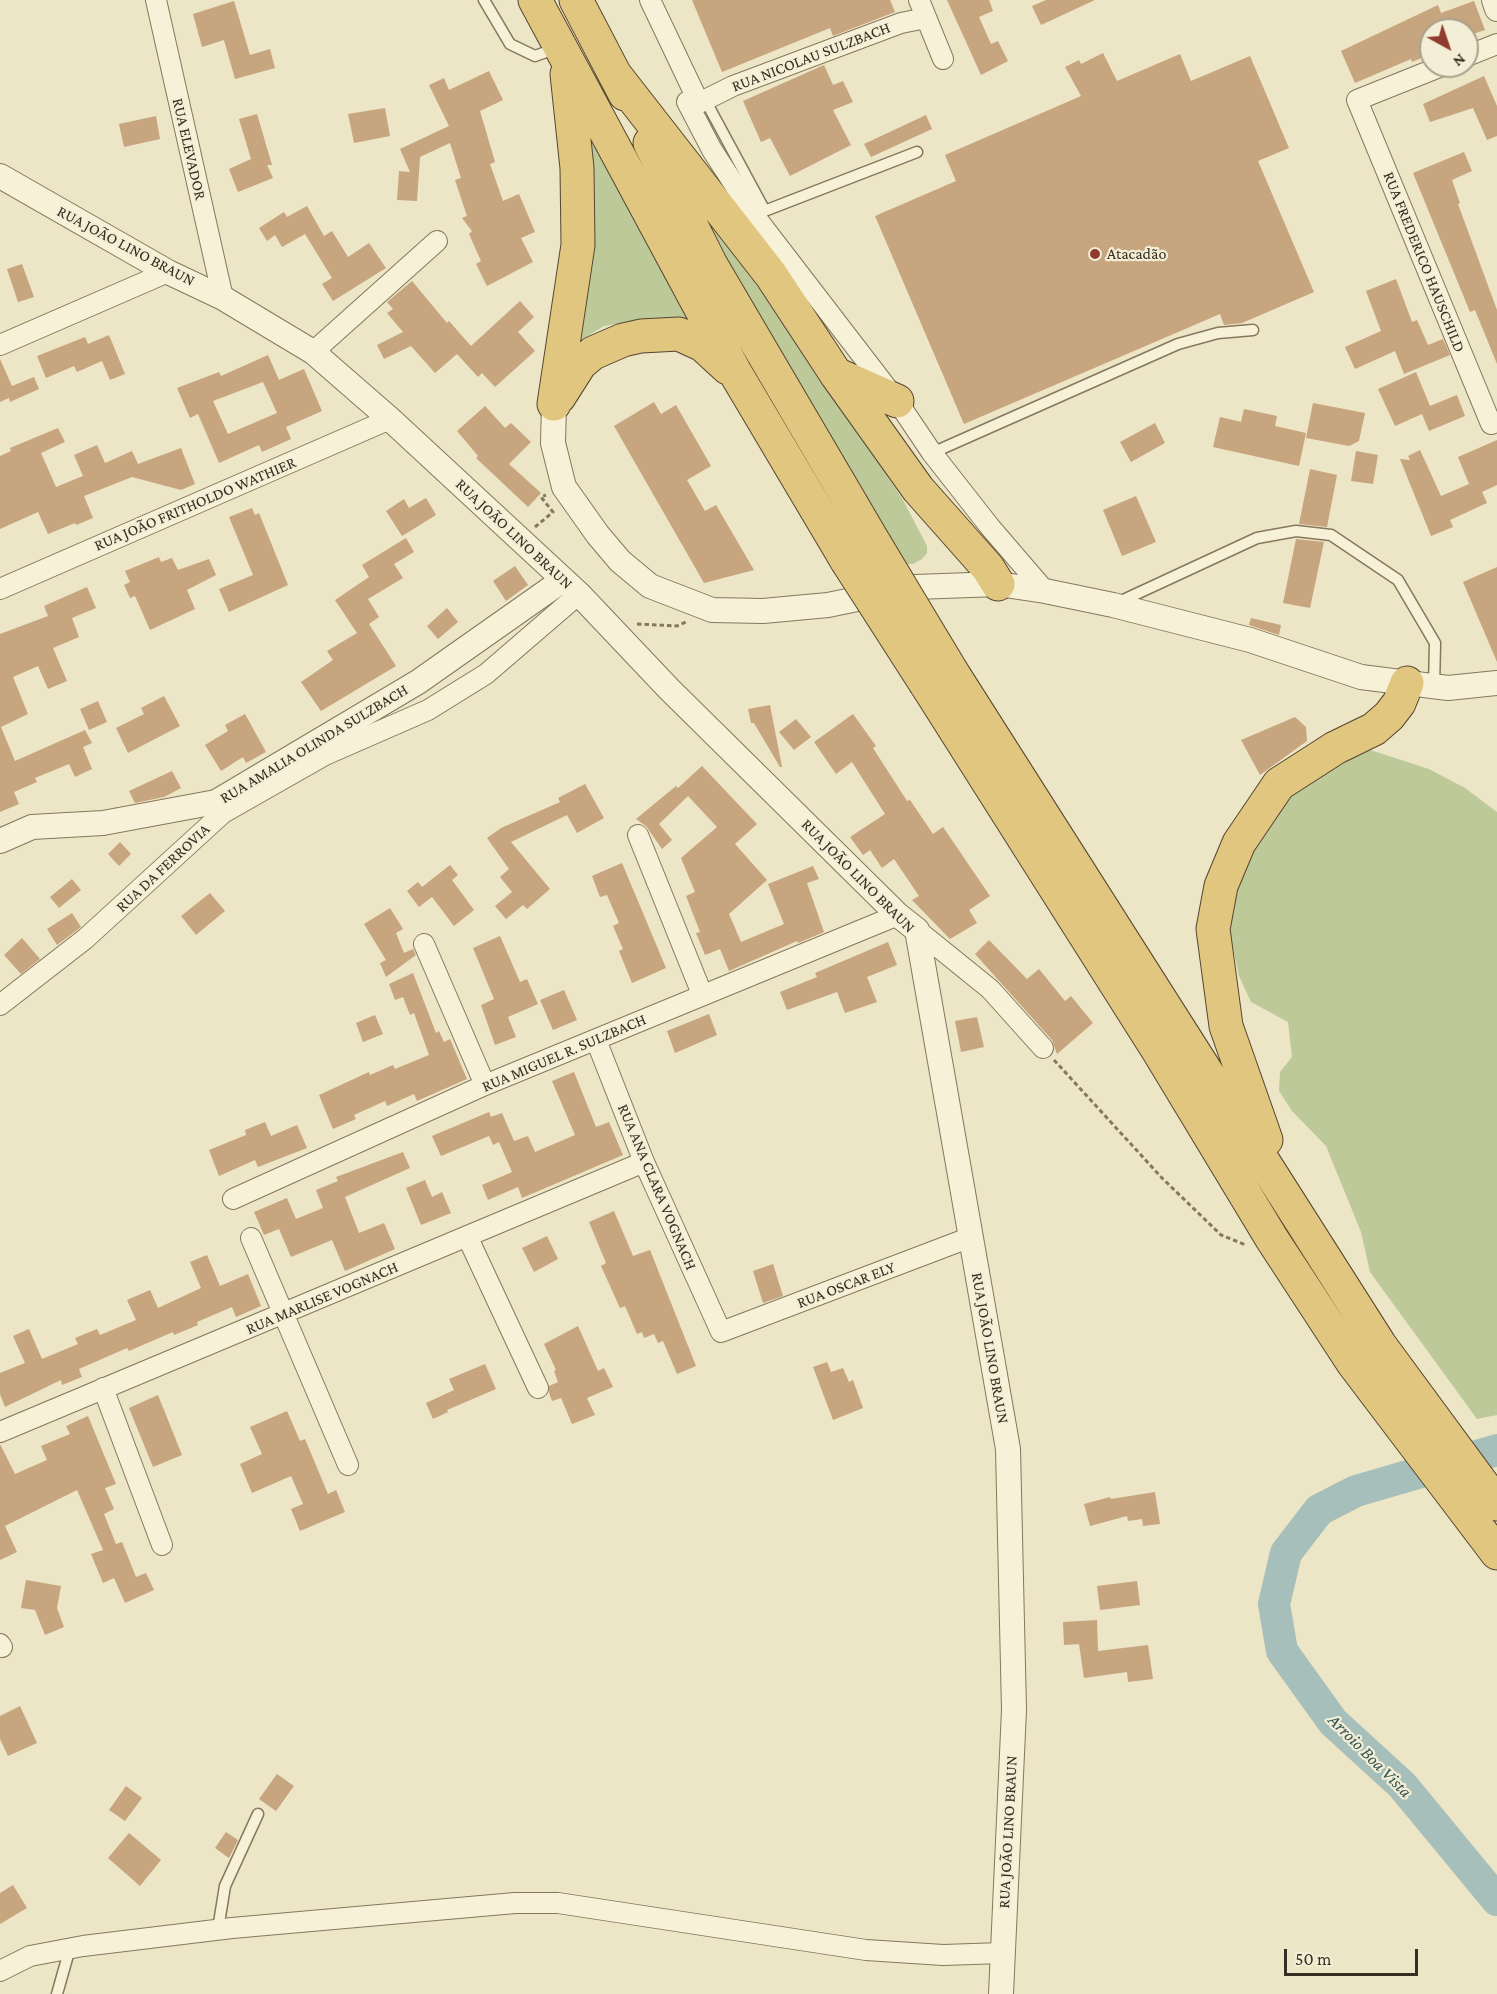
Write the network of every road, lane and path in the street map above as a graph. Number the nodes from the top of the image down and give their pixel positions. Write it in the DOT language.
graph roads {
  1 [pos="156,0"];
  2 [pos="484,0"];
  3 [pos="535,0"];
  4 [pos="576,0"];
  5 [pos="650,0"];
  6 [pos="1494,0"];
  7 [pos="922,9"];
  8 [pos="1497,9"];
  9 [pos="1497,44"];
  10 [pos="1479,51"];
  11 [pos="563,52"];
  12 [pos="943,59"];
  13 [pos="616,75"];
  14 [pos="1419,75"];
  15 [pos="700,108"];
  16 [pos="917,152"];
  17 [pos="0,176"];
  18 [pos="759,212"];
  19 [pos="438,241"];
  20 [pos="168,272"];
  21 [pos="223,298"];
  22 [pos="1253,330"];
  23 [pos="0,345"];
  24 [pos="314,352"];
  25 [pos="736,374"];
  26 [pos="836,374"];
  27 [pos="897,401"];
  28 [pos="555,404"];
  29 [pos="390,419"];
  30 [pos="1494,423"];
  31 [pos="932,453"];
  32 [pos="541,498"];
  33 [pos="520,541"];
  34 [pos="998,584"];
  35 [pos="571,587"];
  36 [pos="0,589"];
  37 [pos="1045,591"];
  38 [pos="1113,605"];
  39 [pos="712,610"];
  40 [pos="605,620"];
  41 [pos="939,678"];
  42 [pos="1497,683"];
  43 [pos="1420,685"];
  44 [pos="220,807"];
  45 [pos="638,836"];
  46 [pos="0,841"];
  47 [pos="898,915"];
  48 [pos="917,930"];
  49 [pos="424,944"];
  50 [pos="702,994"];
  51 [pos="0,1005"];
  52 [pos="596,1040"];
  53 [pos="1043,1048"];
  54 [pos="485,1086"];
  55 [pos="644,1162"];
  56 [pos="1285,1193"];
  57 [pos="233,1199"];
  58 [pos="467,1236"];
  59 [pos="971,1237"];
  60 [pos="251,1238"];
  61 [pos="1272,1239"];
  62 [pos="285,1314"];
  63 [pos="721,1332"];
  64 [pos="103,1388"];
  65 [pos="538,1388"];
  66 [pos="0,1432"];
  67 [pos="348,1465"];
  68 [pos="1497,1504"];
  69 [pos="162,1545"];
  70 [pos="1497,1553"];
  71 [pos="258,1814"];
  72 [pos="218,1929"];
  73 [pos="70,1948"];
  74 [pos="1002,1953"];
  75 [pos="0,1971"];
  76 [pos="57,1994"];
  77 [pos="1001,1994"];
  1 -- 21 [label="street, RUA ELEVADOR"];
  2 -- 11 [label="lane"];
  3 -- 11 [label="highway"];
  4 -- 13 [label="highway"];
  5 -- 15 [label="street"];
  6 -- 8 [label="street"];
  7 -- 12 [label="street"];
  7 -- 15 [label="street, RUA NICOLAU SULZBACH"];
  9 -- 10 [label="street"];
  11 -- 25 [label="highway"];
  11 -- 28 [label="highway"];
  13 -- 26 [label="highway"];
  13 -- 41 [label="highway, bridge"];
  14 -- 30 [label="street, RUA FREDERICO HAUSCHILD"];
  15 -- 18 [label="street"];
  16 -- 18 [label="lane"];
  17 -- 20 [label="street, RUA JOÃO LINO BRAUN"];
  18 -- 27 [label="street"];
  19 -- 24 [label="street"];
  20 -- 21 [label="street, RUA JOÃO LINO BRAUN"];
  20 -- 23 [label="street"];
  21 -- 24 [label="street, RUA JOÃO LINO BRAUN"];
  22 -- 31 [label="lane"];
  24 -- 29 [label="street, RUA JOÃO LINO BRAUN"];
  25 -- 28 [label="highway"];
  25 -- 41 [label="highway, bridge"];
  26 -- 27 [label="highway"];
  26 -- 34 [label="highway"];
  27 -- 31 [label="street"];
  28 -- 39 [label="street"];
  29 -- 33 [label="street, RUA JOÃO LINO BRAUN"];
  29 -- 36 [label="street, RUA JOÃO FRITHOLDO WATHIER"];
  31 -- 37 [label="street"];
  32 -- 33 [label="path"];
  33 -- 35 [label="street, RUA JOÃO LINO BRAUN"];
  34 -- 37 [label="street"];
  34 -- 39 [label="street"];
  35 -- 40 [label="street, RUA JOÃO LINO BRAUN"];
  35 -- 44 [label="street, RUA AMALIA OLINDA SULZBACH"];
  35 -- 44 [label="street, RUA DA FERROVIA"];
  37 -- 38 [label="street"];
  38 -- 43 [label="street"];
  38 -- 43 [label="lane"];
  39 -- 40 [label="path"];
  40 -- 47 [label="street, RUA JOÃO LINO BRAUN"];
  41 -- 56 [label="highway"];
  41 -- 61 [label="highway"];
  42 -- 43 [label="street"];
  43 -- 56 [label="highway"];
  44 -- 46 [label="street, RUA AMALIA OLINDA SULZBACH"];
  44 -- 51 [label="street, RUA DA FERROVIA"];
  45 -- 50 [label="street"];
  47 -- 48 [label="street, RUA JOÃO LINO BRAUN"];
  47 -- 50 [label="street, RUA MIGUEL R. SULZBACH"];
  48 -- 53 [label="street"];
  48 -- 59 [label="street, RUA JOÃO LINO BRAUN"];
  49 -- 54 [label="street"];
  50 -- 52 [label="street, RUA MIGUEL R. SULZBACH"];
  52 -- 54 [label="street, RUA MIGUEL R. SULZBACH"];
  52 -- 55 [label="street, RUA ANA CLARA VOGNACH"];
  53 -- 61 [label="path"];
  54 -- 57 [label="street, RUA MIGUEL R. SULZBACH"];
  55 -- 58 [label="street, RUA MARLISE VOGNACH"];
  55 -- 63 [label="street, RUA ANA CLARA VOGNACH"];
  56 -- 68 [label="highway"];
  58 -- 62 [label="street, RUA MARLISE VOGNACH"];
  58 -- 65 [label="street"];
  59 -- 63 [label="street, RUA OSCAR ELY"];
  59 -- 74 [label="street, RUA JOÃO LINO BRAUN"];
  60 -- 62 [label="street"];
  61 -- 70 [label="highway"];
  62 -- 64 [label="street, RUA MARLISE VOGNACH"];
  62 -- 67 [label="street"];
  64 -- 66 [label="street, RUA MARLISE VOGNACH"];
  64 -- 69 [label="street"];
  71 -- 72 [label="lane"];
  72 -- 73 [label="street"];
  72 -- 74 [label="street"];
  73 -- 75 [label="street"];
  73 -- 76 [label="lane"];
  74 -- 77 [label="street, RUA JOÃO LINO BRAUN"];
}
